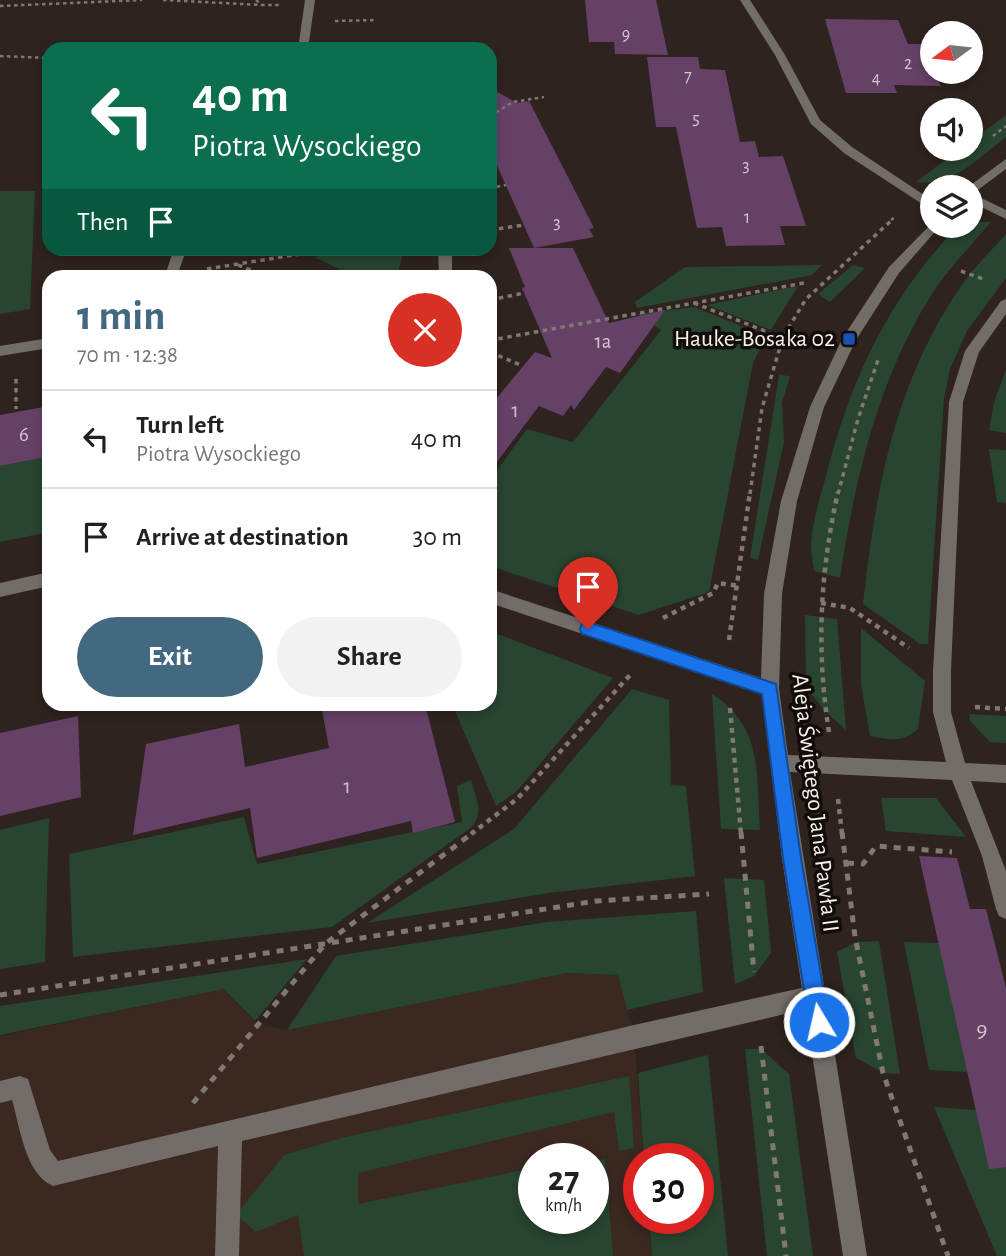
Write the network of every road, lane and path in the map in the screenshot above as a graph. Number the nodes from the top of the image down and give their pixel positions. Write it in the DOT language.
graph roads {
  1 [pos="142,0"];
  2 [pos="163,0"];
  3 [pos="310,0"];
  4 [pos="745,0"];
  5 [pos="262,5"];
  6 [pos="0,6"];
  7 [pos="377,20"];
  8 [pos="326,21"];
  9 [pos="304,42"];
  10 [pos="0,56"];
  11 [pos="42,58"];
  12 [pos="544,97"];
  13 [pos="497,112"];
  14 [pos="1006,163"];
  15 [pos="983,181"];
  16 [pos="506,185"];
  17 [pos="497,187"];
  18 [pos="920,198"];
  19 [pos="983,203"];
  20 [pos="1006,215"];
  21 [pos="524,225"];
  22 [pos="497,229"];
  23 [pos="923,238"];
  24 [pos="287,256"];
  25 [pos="237,264"];
  26 [pos="204,270"];
  27 [pos="251,270"];
  28 [pos="961,271"];
  29 [pos="989,281"];
  30 [pos="804,283"];
  31 [pos="524,293"];
  32 [pos="497,299"];
  33 [pos="692,302"];
  34 [pos="1006,304"];
  35 [pos="775,335"];
  36 [pos="497,338"];
  37 [pos="42,344"];
  38 [pos="0,351"];
  39 [pos="497,355"];
  40 [pos="879,359"];
  41 [pos="523,366"];
  42 [pos="16,394"];
  43 [pos="16,409"];
  44 [pos="42,581"];
  45 [pos="743,586"];
  46 [pos="0,590"];
  47 [pos="497,598"];
  48 [pos="821,603"];
  49 [pos="653,622"];
  50 [pos="942,670"];
  51 [pos="632,673"];
  52 [pos="770,689"];
  53 [pos="779,763"];
  54 [pos="834,765"];
  55 [pos="958,772"];
  56 [pos="1006,774"];
  57 [pos="951,852"];
  58 [pos="847,863"];
  59 [pos="709,894"];
  60 [pos="1006,909"];
  61 [pos="325,944"];
  62 [pos="0,995"];
  63 [pos="815,996"];
  64 [pos="0,1092"];
  65 [pos="185,1112"];
  66 [pos="230,1134"];
  67 [pos="227,1256"];
  68 [pos="855,1256"];
  69 [pos="948,1256"];
  1 -- 6 [label="path"];
  2 -- 5 [label="path"];
  3 -- 9 [label="street"];
  4 -- 18 [label="street"];
  7 -- 8 [label="path"];
  10 -- 11 [label="path"];
  12 -- 13 [label="path"];
  14 -- 15 [label="street"];
  16 -- 17 [label="path"];
  19 -- 20 [label="street"];
  21 -- 22 [label="path"];
  23 -- 52 [label="street, Aleja Świętego Jana Pawła II"];
  24 -- 25 [label="path"];
  25 -- 26 [label="path"];
  25 -- 27 [label="path"];
  28 -- 29 [label="path"];
  30 -- 33 [label="path"];
  31 -- 32 [label="path"];
  33 -- 35 [label="path"];
  33 -- 36 [label="path"];
  34 -- 50 [label="street"];
  37 -- 38 [label="street"];
  39 -- 41 [label="path"];
  40 -- 48 [label="path"];
  42 -- 43 [label="path"];
  44 -- 46 [label="street"];
  45 -- 49 [label="path"];
  47 -- 52 [label="street"];
  48 -- 50 [label="path"];
  48 -- 54 [label="path"];
  50 -- 55 [label="street"];
  51 -- 61 [label="path"];
  52 -- 53 [label="street, Aleja Świętego Jana Pawła II"];
  53 -- 54 [label="street"];
  53 -- 63 [label="street, Aleja Świętego Jana Pawła II"];
  54 -- 55 [label="street"];
  54 -- 58 [label="path"];
  55 -- 56 [label="street"];
  55 -- 60 [label="street"];
  57 -- 58 [label="path"];
  58 -- 69 [label="path"];
  59 -- 61 [label="path"];
  61 -- 62 [label="path"];
  61 -- 65 [label="path"];
  63 -- 66 [label="street"];
  63 -- 68 [label="street, Aleja Świętego Jana Pawła II"];
  64 -- 66 [label="street"];
  66 -- 67 [label="street"];
}
